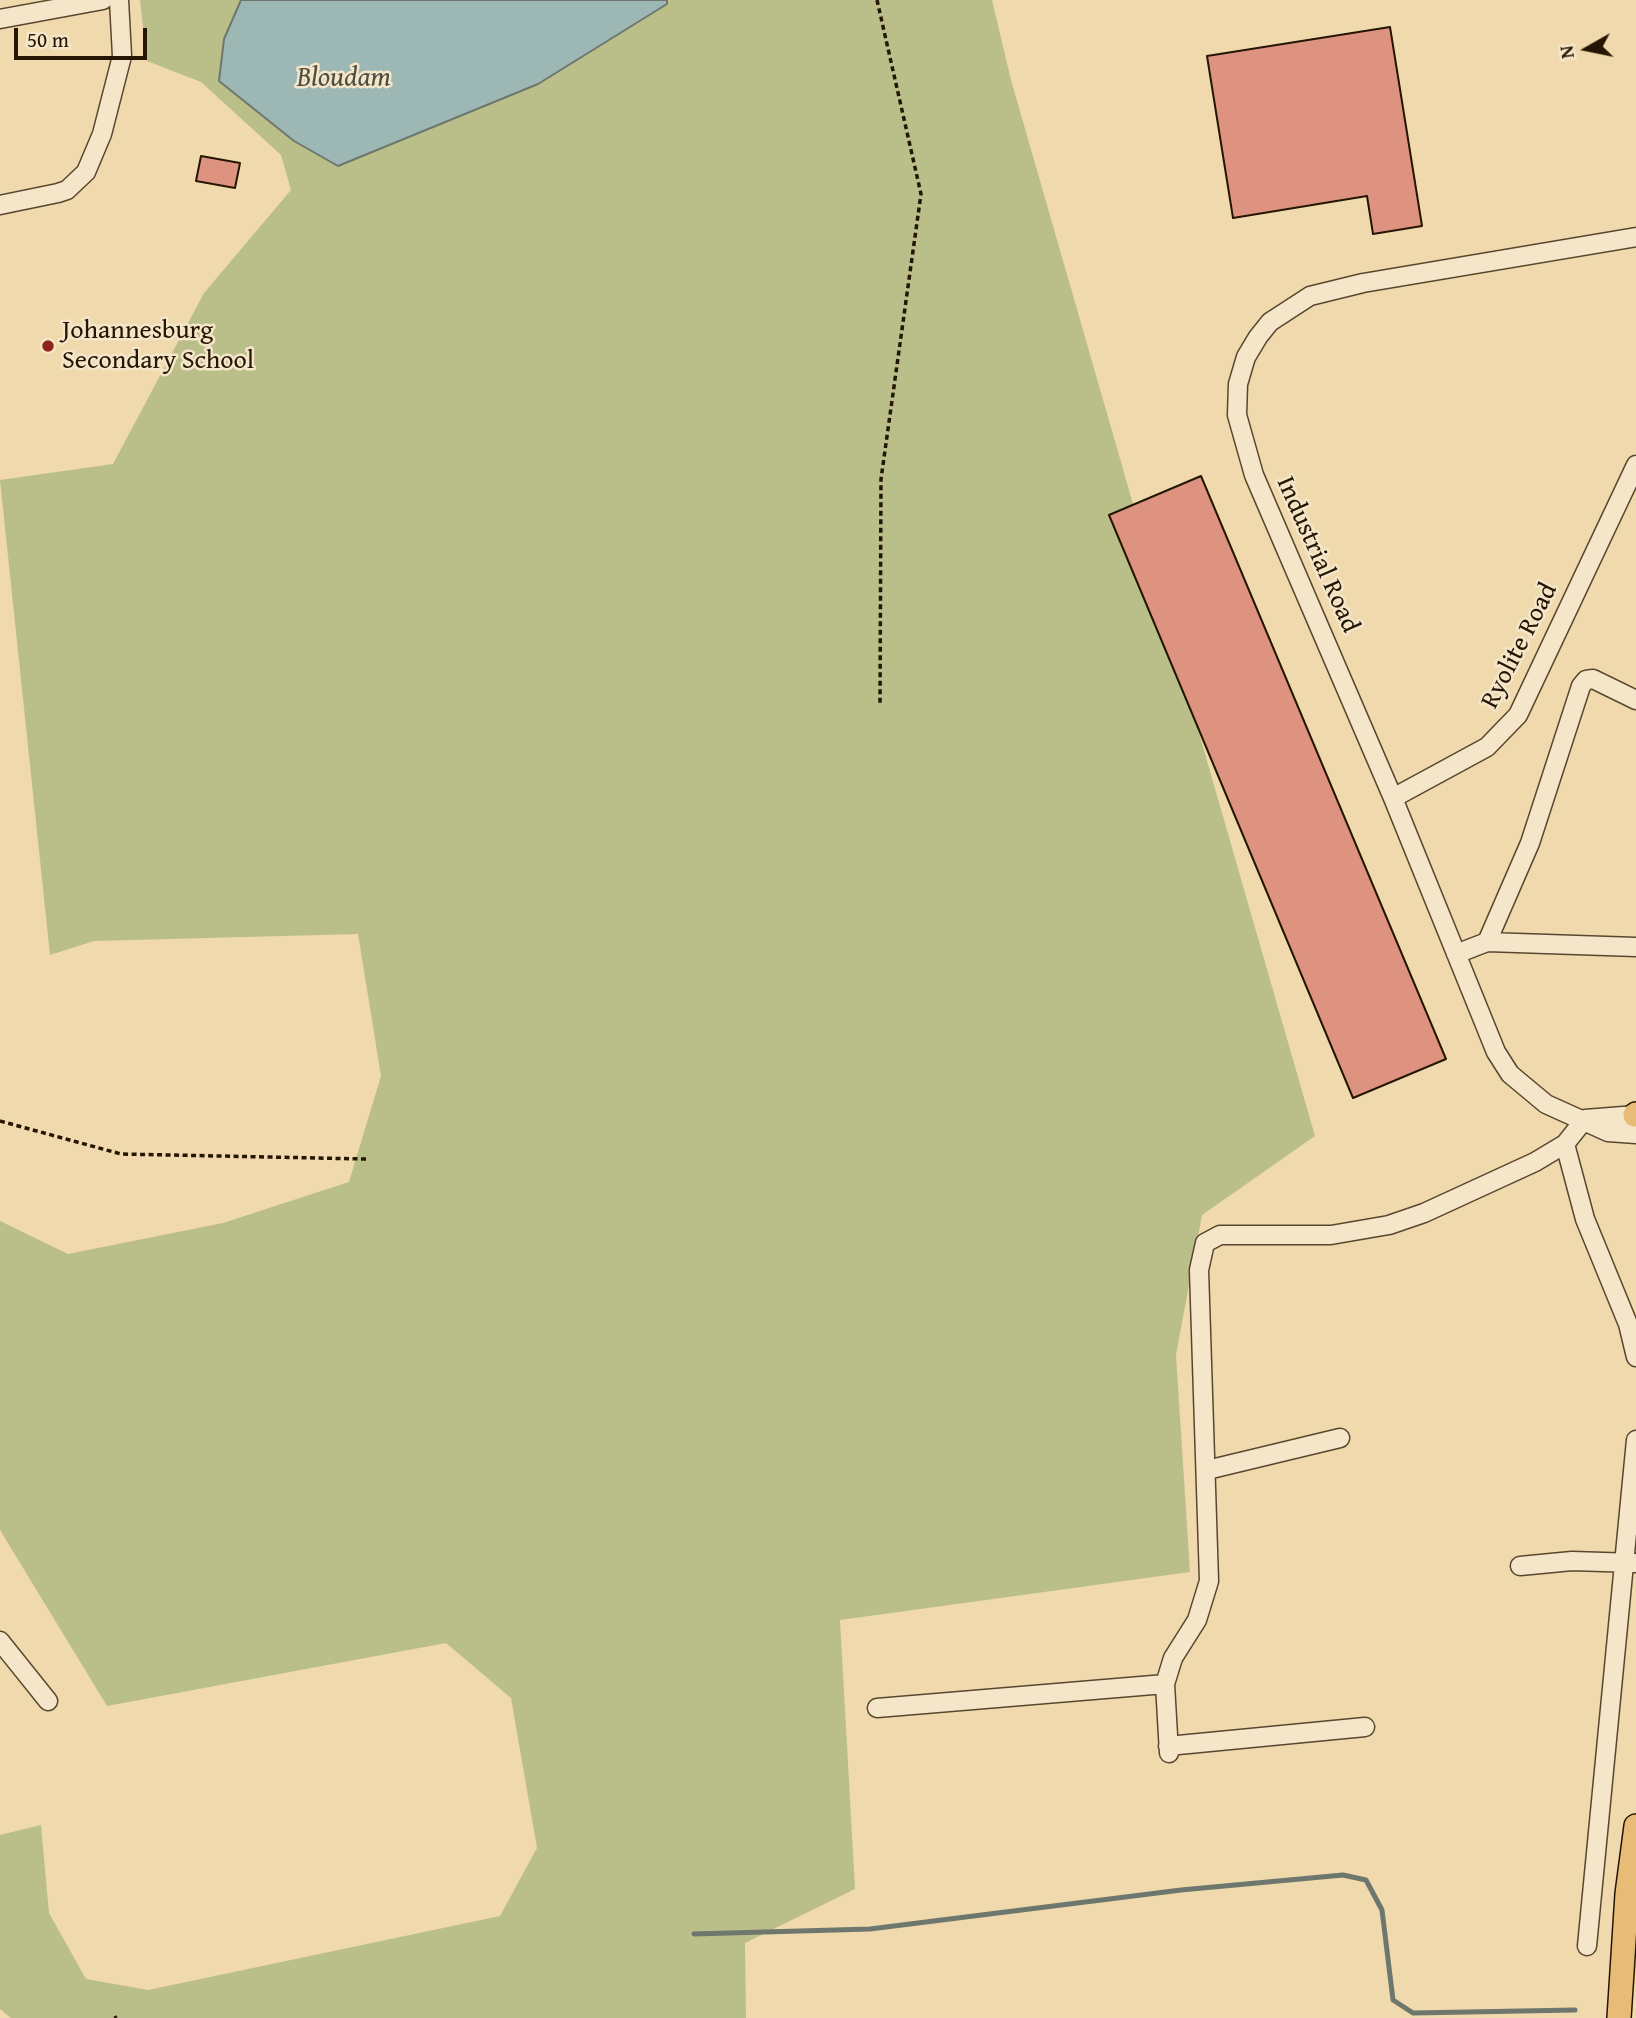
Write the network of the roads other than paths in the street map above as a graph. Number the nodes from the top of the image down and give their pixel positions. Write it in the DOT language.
graph roads {
  1 [pos="103,0"];
  2 [pos="119,0"];
  3 [pos="0,19"];
  4 [pos="0,205"];
  5 [pos="1636,237"];
  6 [pos="1636,465"];
  7 [pos="1629,498"];
  8 [pos="1636,700"];
  9 [pos="1393,798"];
  10 [pos="1487,942"];
  11 [pos="1636,947"];
  12 [pos="1456,954"];
  13 [pos="1636,1115"];
  14 [pos="1585,1119"];
  15 [pos="1636,1134"];
  16 [pos="1565,1144"];
  17 [pos="1636,1357"];
  18 [pos="1339,1438"];
  19 [pos="1636,1440"];
  20 [pos="1207,1470"];
  21 [pos="1631,1562"];
  22 [pos="1520,1566"];
  23 [pos="0,1641"];
  24 [pos="1165,1684"];
  25 [pos="48,1701"];
  26 [pos="877,1708"];
  27 [pos="1366,1727"];
  28 [pos="1636,1826"];
  29 [pos="1587,1945"];
  30 [pos="1619,2018"];
  1 -- 3 [label="street"];
  2 -- 4 [label="street"];
  5 -- 9 [label="street, Industrial Road"];
  6 -- 7 [label="street, Ryolite Road"];
  7 -- 9 [label="street, Ryolite Road"];
  8 -- 10 [label="street"];
  9 -- 12 [label="street, Industrial Road"];
  10 -- 11 [label="street"];
  10 -- 12 [label="street"];
  12 -- 14 [label="street, Industrial Road"];
  13 -- 14 [label="street"];
  14 -- 15 [label="street, Industrial Road"];
  14 -- 16 [label="street"];
  16 -- 17 [label="street"];
  16 -- 20 [label="street"];
  18 -- 20 [label="street"];
  19 -- 21 [label="street"];
  20 -- 24 [label="street"];
  21 -- 22 [label="street"];
  21 -- 29 [label="street"];
  23 -- 25 [label="street"];
  24 -- 26 [label="street"];
  24 -- 27 [label="street"];
  28 -- 30 [label="main road"];
}
